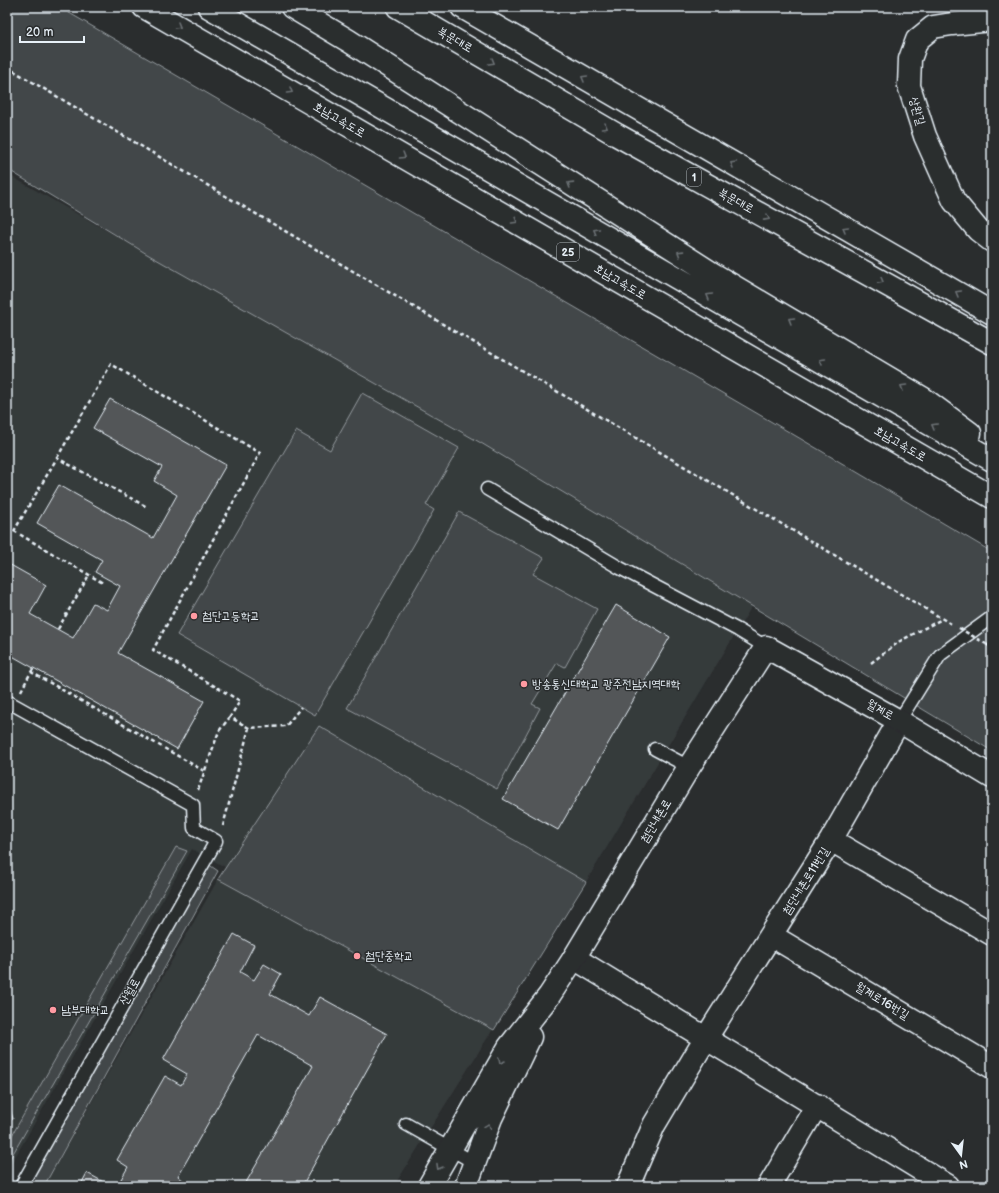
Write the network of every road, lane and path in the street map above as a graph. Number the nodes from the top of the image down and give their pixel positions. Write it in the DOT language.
graph roads {
  1 [pos="144,7"];
  2 [pos="209,7"];
  3 [pos="292,7"];
  4 [pos="398,7"];
  5 [pos="462,7"];
  6 [pos="992,20"];
  7 [pos="7,67"];
  8 [pos="992,241"];
  9 [pos="992,313"];
  10 [pos="992,343"];
  11 [pos="992,450"];
  12 [pos="57,458"];
  13 [pos="992,460"];
  14 [pos="487,489"];
  15 [pos="992,497"];
  16 [pos="147,507"];
  17 [pos="7,528"];
  18 [pos="14,532"];
  19 [pos="89,575"];
  20 [pos="103,583"];
  21 [pos="992,617"];
  22 [pos="943,618"];
  23 [pos="58,629"];
  24 [pos="766,647"];
  25 [pos="992,648"];
  26 [pos="871,664"];
  27 [pos="35,667"];
  28 [pos="31,672"];
  29 [pos="10,702"];
  30 [pos="301,707"];
  31 [pos="230,717"];
  32 [pos="899,721"];
  33 [pos="249,728"];
  34 [pos="655,749"];
  35 [pos="689,767"];
  36 [pos="204,771"];
  37 [pos="992,777"];
  38 [pos="192,806"];
  39 [pos="831,840"];
  40 [pos="216,841"];
  41 [pos="992,934"];
  42 [pos="772,936"];
  43 [pos="574,958"];
  44 [pos="549,996"];
  45 [pos="706,1038"];
  46 [pos="992,1067"];
  47 [pos="817,1105"];
  48 [pos="406,1124"];
  49 [pos="450,1149"];
  50 [pos="474,1163"];
  51 [pos="926,1180"];
  52 [pos="21,1186"];
  53 [pos="428,1186"];
  54 [pos="466,1186"];
  55 [pos="628,1186"];
  56 [pos="769,1186"];
  57 [pos="948,1186"];
  1 -- 15 [label="main road, 호남고속도로 / 25, one-way"];
  13 -- 2 [label="main road, one-way"];
  11 -- 3 [label="main road, one-way"];
  4 -- 10 [label="main road, 북문대로 / 1, one-way"];
  9 -- 5 [label="main road, one-way"];
  6 -- 8 [label="main road, 상완길"];
  7 -- 22 [label="path"];
  12 -- 16 [label="path"];
  12 -- 18 [label="path"];
  12 -- 31 [label="path"];
  14 -- 24 [label="lane"];
  17 -- 18 [label="path"];
  18 -- 19 [label="path"];
  19 -- 20 [label="path"];
  19 -- 23 [label="path"];
  21 -- 32 [label="lane"];
  22 -- 25 [label="path, bridge"];
  22 -- 26 [label="path"];
  24 -- 32 [label="main road, 월계로"];
  24 -- 35 [label="main road, 첨단내촌로"];
  27 -- 28 [label="path"];
  28 -- 29 [label="path"];
  28 -- 36 [label="path"];
  29 -- 38 [label="lane"];
  30 -- 33 [label="path"];
  31 -- 33 [label="path"];
  31 -- 36 [label="path"];
  32 -- 37 [label="main road, 월계로"];
  32 -- 39 [label="main road, 첨단내촌로11번길"];
  33 -- 40 [label="path"];
  34 -- 35 [label="lane"];
  35 -- 43 [label="main road, 첨단내촌로"];
  36 -- 38 [label="path"];
  38 -- 40 [label="lane"];
  39 -- 41 [label="main road"];
  39 -- 42 [label="main road, 첨단내촌로11번길"];
  40 -- 52 [label="lane, 산월로"];
  42 -- 45 [label="main road, 첨단내촌로11번길"];
  42 -- 46 [label="main road, 월계로16번길"];
  43 -- 44 [label="main road, 첨단내촌로"];
  43 -- 45 [label="main road"];
  44 -- 49 [label="main road, one-way"];
  50 -- 44 [label="main road, one-way"];
  45 -- 47 [label="main road"];
  45 -- 55 [label="main road, 첨단내촌로11번길"];
  47 -- 51 [label="main road"];
  47 -- 56 [label="main road"];
  48 -- 49 [label="lane"];
  49 -- 50 [label="lane"];
  49 -- 53 [label="main road, one-way"];
  50 -- 54 [label="main road"];
  51 -- 57 [label="main road"];
}
